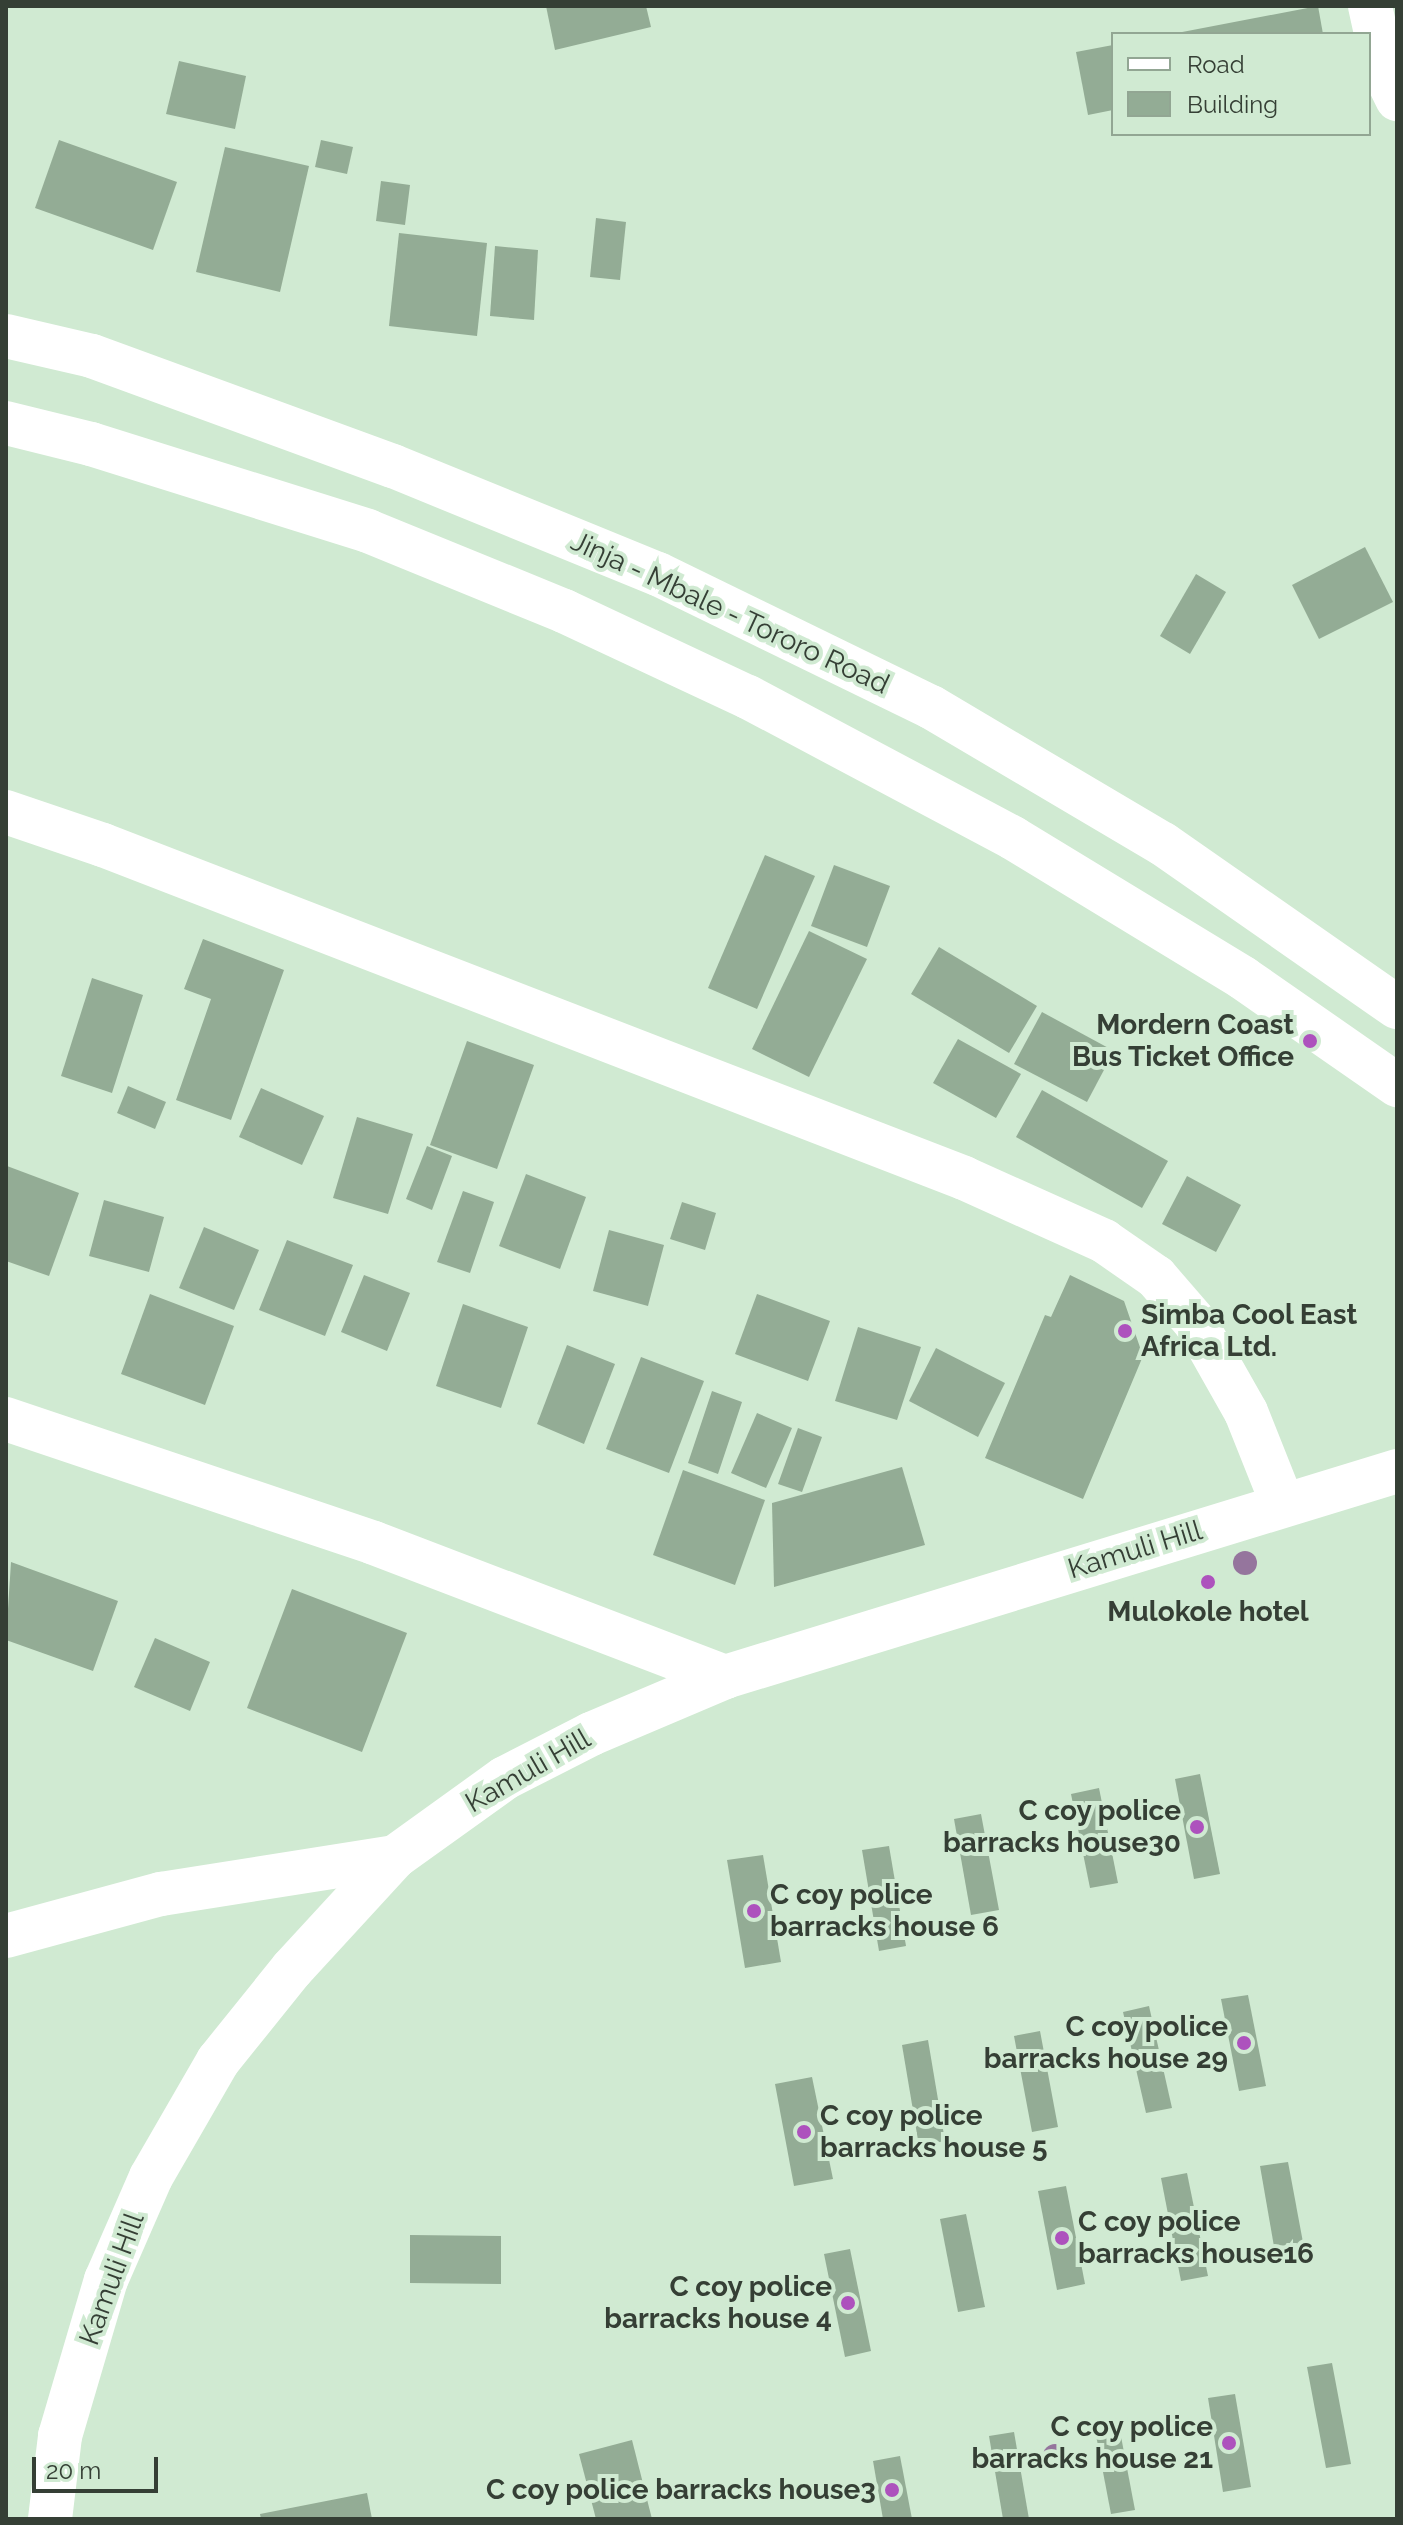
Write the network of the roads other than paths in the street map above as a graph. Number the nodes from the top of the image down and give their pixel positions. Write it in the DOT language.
graph roads {
  1 [pos="1370,6"];
  2 [pos="1397,99"];
  3 [pos="6,336"];
  4 [pos="6,423"];
  5 [pos="6,812"];
  6 [pos="1397,1007"];
  7 [pos="1397,1085"];
  8 [pos="6,1419"];
  9 [pos="1397,1471"];
  10 [pos="1283,1505"];
  11 [pos="725,1677"];
  12 [pos="395,1857"];
  13 [pos="6,1936"];
  14 [pos="50,2519"];
  1 -- 2 [label="main road"];
  3 -- 6 [label="main road, Jinja - Mbale - Tororo Road"];
  4 -- 7 [label="main road"];
  5 -- 10 [label="main road"];
  8 -- 11 [label="main road"];
  9 -- 10 [label="main road, Kamuli Hill"];
  10 -- 11 [label="main road, Kamuli Hill"];
  11 -- 12 [label="main road, Kamuli Hill"];
  12 -- 13 [label="main road"];
  12 -- 14 [label="main road, Kamuli Hill"];
}
